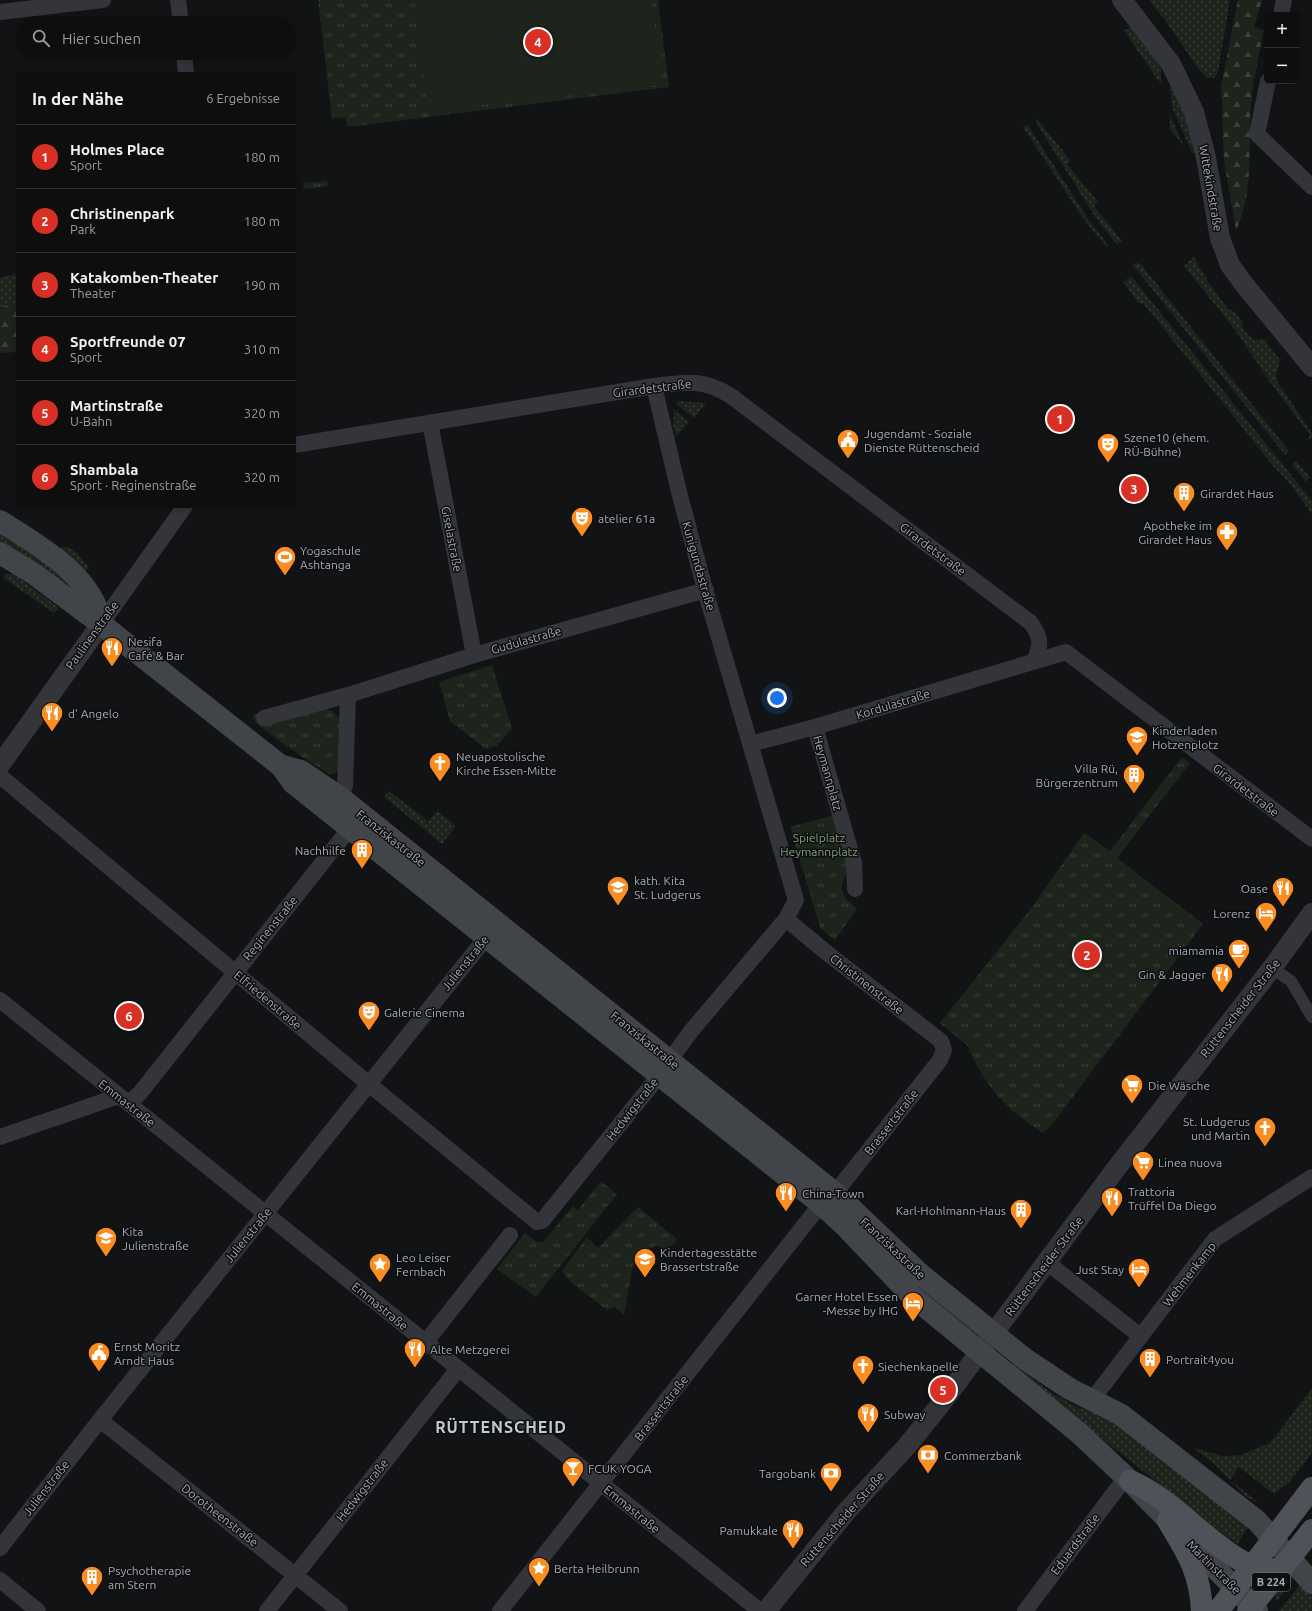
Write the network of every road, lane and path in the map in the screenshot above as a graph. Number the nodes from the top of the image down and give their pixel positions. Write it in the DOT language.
graph roads {
  1 [pos="103,0"];
  2 [pos="178,0"];
  3 [pos="1122,0"];
  4 [pos="1284,0"];
  5 [pos="0,12"];
  6 [pos="1282,12"];
  7 [pos="180,16"];
  8 [pos="185,60"];
  9 [pos="186,72"];
  10 [pos="1267,84"];
  11 [pos="1312,187"];
  12 [pos="1308,355"];
  13 [pos="654,386"];
  14 [pos="430,422"];
  15 [pos="296,445"];
  16 [pos="184,508"];
  17 [pos="0,521"];
  18 [pos="0,553"];
  19 [pos="706,590"];
  20 [pos="101,624"];
  21 [pos="1066,652"];
  22 [pos="474,655"];
  23 [pos="1034,662"];
  24 [pos="348,695"];
  25 [pos="264,718"];
  26 [pos="815,727"];
  27 [pos="750,744"];
  28 [pos="0,765"];
  29 [pos="281,766"];
  30 [pos="0,776"];
  31 [pos="341,798"];
  32 [pos="350,828"];
  33 [pos="1312,839"];
  34 [pos="855,889"];
  35 [pos="1312,914"];
  36 [pos="786,918"];
  37 [pos="492,930"];
  38 [pos="1272,968"];
  39 [pos="235,972"];
  40 [pos="0,1000"];
  41 [pos="1312,1018"];
  42 [pos="944,1050"];
  43 [pos="664,1067"];
  44 [pos="368,1084"];
  45 [pos="124,1100"];
  46 [pos="0,1137"];
  47 [pos="1312,1177"];
  48 [pos="828,1198"];
  49 [pos="266,1213"];
  50 [pos="537,1222"];
  51 [pos="510,1236"];
  52 [pos="1048,1263"];
  53 [pos="995,1333"];
  54 [pos="1140,1336"];
  55 [pos="425,1343"];
  56 [pos="980,1352"];
  57 [pos="458,1369"];
  58 [pos="1092,1400"];
  59 [pos="100,1420"];
  60 [pos="1128,1479"];
  61 [pos="601,1485"];
  62 [pos="1312,1488"];
  63 [pos="1168,1521"];
  64 [pos="1312,1530"];
  65 [pos="1273,1540"];
  66 [pos="0,1548"];
  67 [pos="1286,1562"];
  68 [pos="1253,1566"];
  69 [pos="295,1575"];
  70 [pos="0,1580"];
  71 [pos="1312,1583"];
  72 [pos="1235,1588"];
  73 [pos="1027,1608"];
  74 [pos="1252,1609"];
  75 [pos="38,1611"];
  76 [pos="267,1611"];
  77 [pos="340,1611"];
  78 [pos="500,1611"];
  79 [pos="760,1611"];
  80 [pos="766,1611"];
  81 [pos="1202,1611"];
  82 [pos="1218,1611"];
  1 -- 5 [label="street"];
  2 -- 7 [label="street"];
  3 -- 12 [label="street, Wittekindstraße"];
  4 -- 6 [label="street"];
  8 -- 9 [label="street"];
  10 -- 11 [label="street"];
  13 -- 14 [label="street, Girardetstraße"];
  13 -- 19 [label="street, Kunigundastraße"];
  13 -- 23 [label="street, Girardetstraße"];
  14 -- 15 [label="street, Girardetstraße"];
  14 -- 22 [label="street, Giselastraße"];
  16 -- 20 [label="street, Paulinenstraße"];
  17 -- 20 [label="main road"];
  18 -- 20 [label="main road, Franziskastraße"];
  19 -- 22 [label="street, Gudulastraße"];
  19 -- 27 [label="street, Kunigundastraße"];
  20 -- 28 [label="street, Paulinenstraße"];
  20 -- 29 [label="main road, Franziskastraße"];
  21 -- 23 [label="street, Kordulastraße"];
  21 -- 33 [label="street, Girardetstraße"];
  22 -- 24 [label="street, Gudulastraße"];
  23 -- 26 [label="street, Kordulastraße"];
  24 -- 25 [label="street, Gudulastraße"];
  24 -- 31 [label="street"];
  26 -- 27 [label="street, Kordulastraße"];
  26 -- 34 [label="street, Heymannplatz"];
  27 -- 36 [label="street"];
  29 -- 31 [label="main road, Franziskastraße"];
  29 -- 32 [label="main road, Franziskastraße"];
  30 -- 39 [label="street, Elfriedenstraße"];
  31 -- 32 [label="street"];
  31 -- 37 [label="main road, Franziskastraße"];
  32 -- 37 [label="main road, Franziskastraße"];
  32 -- 39 [label="street, Reginenstraße"];
  35 -- 38 [label="street, Rüttenscheider Straße"];
  36 -- 42 [label="street, Christinenstraße"];
  36 -- 43 [label="street, Hedwigstraße"];
  37 -- 43 [label="main road, Franziskastraße"];
  37 -- 44 [label="street, Julienstraße"];
  38 -- 41 [label="street"];
  38 -- 52 [label="street, Rüttenscheider Straße"];
  39 -- 44 [label="street, Elfriedenstraße"];
  39 -- 45 [label="street, Reginenstraße"];
  40 -- 45 [label="street, Emmastraße"];
  42 -- 48 [label="street, Brassertstraße"];
  43 -- 48 [label="main road, Franziskastraße"];
  43 -- 50 [label="street, Hedwigstraße"];
  44 -- 49 [label="street, Julienstraße"];
  44 -- 50 [label="street, Elfriedenstraße"];
  45 -- 46 [label="street, Reginenstraße"];
  45 -- 49 [label="street, Emmastraße"];
  47 -- 54 [label="street, Wehmenkamp"];
  48 -- 53 [label="main road, Franziskastraße"];
  48 -- 56 [label="main road, Franziskastraße"];
  48 -- 61 [label="street, Brassertstraße"];
  49 -- 55 [label="street, Emmastraße"];
  49 -- 59 [label="street, Julienstraße"];
  51 -- 55 [label="street"];
  52 -- 53 [label="street, Rüttenscheider Straße"];
  52 -- 54 [label="street"];
  53 -- 56 [label="street, Rüttenscheider Straße"];
  53 -- 58 [label="main road"];
  54 -- 58 [label="street, Wehmenkamp"];
  55 -- 57 [label="street, Emmastraße"];
  56 -- 60 [label="main road, Martinstraße"];
  56 -- 80 [label="street, Rüttenscheider Straße"];
  57 -- 61 [label="street, Emmastraße"];
  57 -- 69 [label="street, Hedwigstraße"];
  58 -- 65 [label="main road"];
  59 -- 66 [label="street, Julienstraße"];
  59 -- 69 [label="street, Dorotheenstraße"];
  60 -- 63 [label="main road, Martinstraße"];
  60 -- 68 [label="main road"];
  60 -- 73 [label="street, Eduardstraße"];
  61 -- 78 [label="street, Brassertstraße"];
  61 -- 79 [label="street, Emmastraße"];
  62 -- 65 [label="main road, B 224"];
  63 -- 72 [label="main road, Martinstraße"];
  63 -- 81 [label="main road"];
  64 -- 67 [label="main road, B 224"];
  65 -- 67 [label="main road"];
  65 -- 68 [label="main road, B 224"];
  67 -- 68 [label="main road"];
  67 -- 71 [label="main road"];
  67 -- 74 [label="main road, B 224"];
  68 -- 72 [label="main road, B 224"];
  69 -- 76 [label="street, Hedwigstraße"];
  69 -- 77 [label="street, Dorotheenstraße"];
  70 -- 75 [label="street"];
  72 -- 74 [label="main road, Martinstraße"];
  72 -- 82 [label="main road, B 224"];
}
